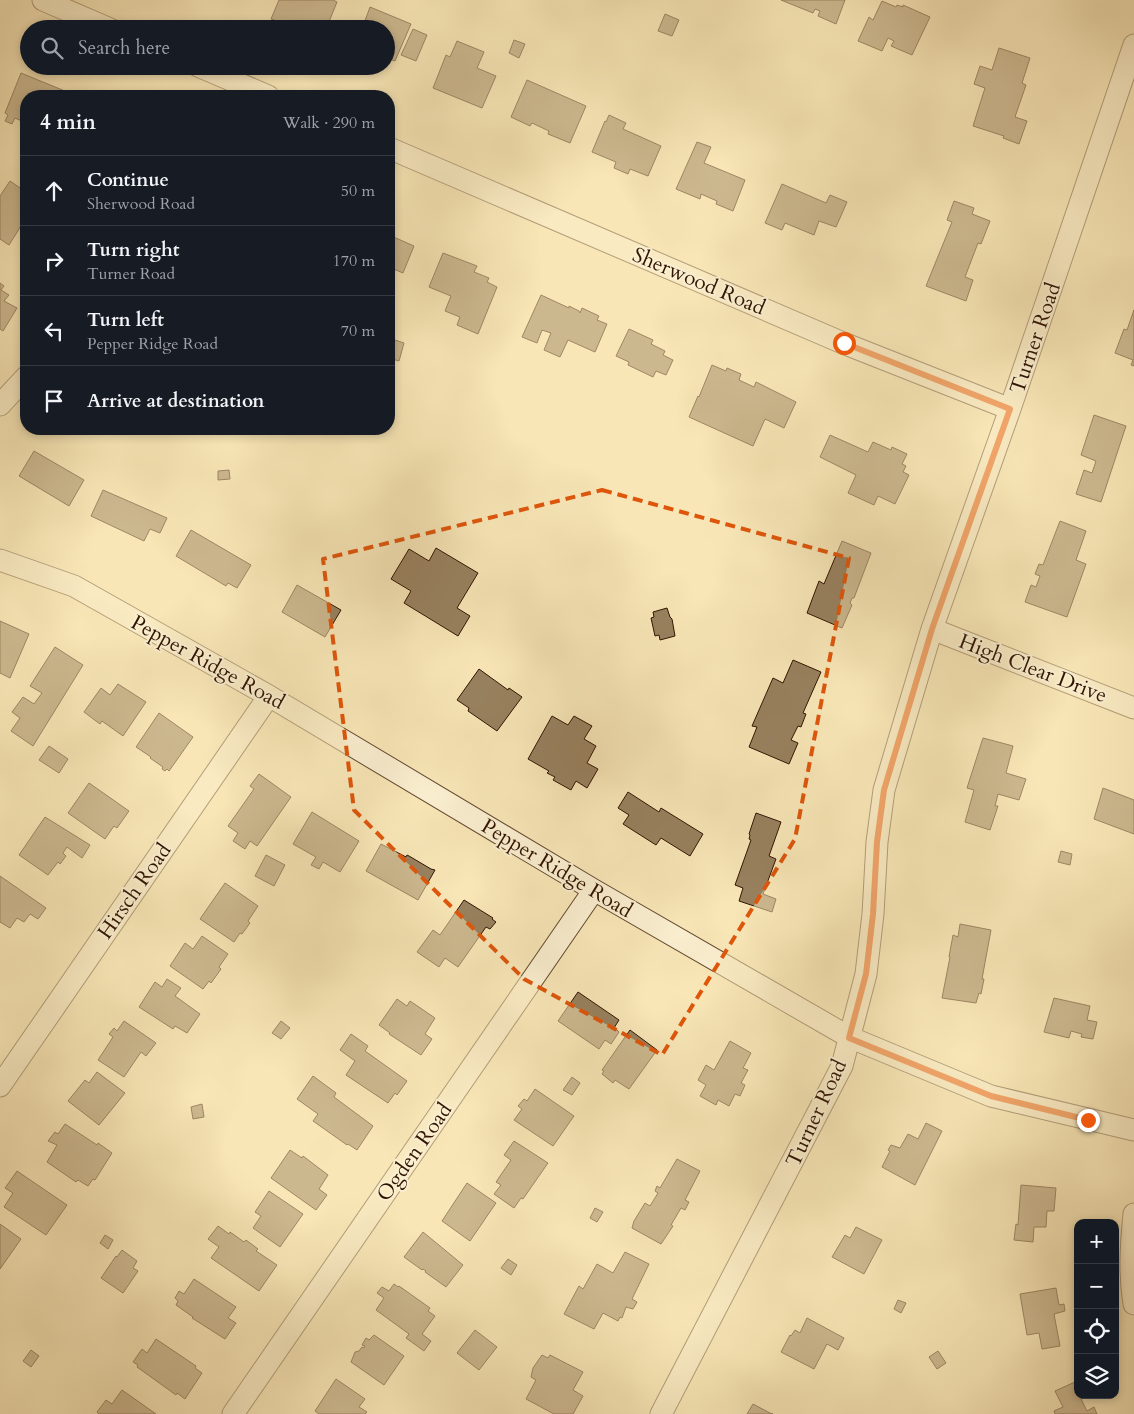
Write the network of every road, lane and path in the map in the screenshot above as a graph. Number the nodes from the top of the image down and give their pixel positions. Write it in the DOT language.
graph roads {
  1 [pos="43,0"];
  2 [pos="89,20"];
  3 [pos="1134,45"];
  4 [pos="219,75"];
  5 [pos="254,90"];
  6 [pos="395,151"];
  7 [pos="20,383"];
  8 [pos="0,405"];
  9 [pos="1010,409"];
  10 [pos="0,560"];
  11 [pos="932,629"];
  12 [pos="269,696"];
  13 [pos="1134,708"];
  14 [pos="594,890"];
  15 [pos="849,1038"];
  16 [pos="0,1086"];
  17 [pos="1134,1130"];
  18 [pos="1134,1214"];
  19 [pos="1134,1304"];
  20 [pos="233,1414"];
  21 [pos="661,1414"];
  1 -- 2 [label="street"];
  3 -- 9 [label="street, Turner Road"];
  4 -- 5 [label="street"];
  6 -- 9 [label="street, Sherwood Road"];
  7 -- 8 [label="street"];
  9 -- 11 [label="street, Turner Road"];
  10 -- 12 [label="street, Pepper Ridge Road"];
  11 -- 13 [label="street, High Clear Drive"];
  11 -- 15 [label="street, Turner Road"];
  12 -- 14 [label="street, Pepper Ridge Road"];
  12 -- 16 [label="street, Hirsch Road"];
  14 -- 15 [label="street, Pepper Ridge Road"];
  14 -- 20 [label="street, Ogden Road"];
  15 -- 17 [label="street, Pepper Ridge Road"];
  15 -- 21 [label="street, Turner Road"];
  18 -- 19 [label="street"];
}
